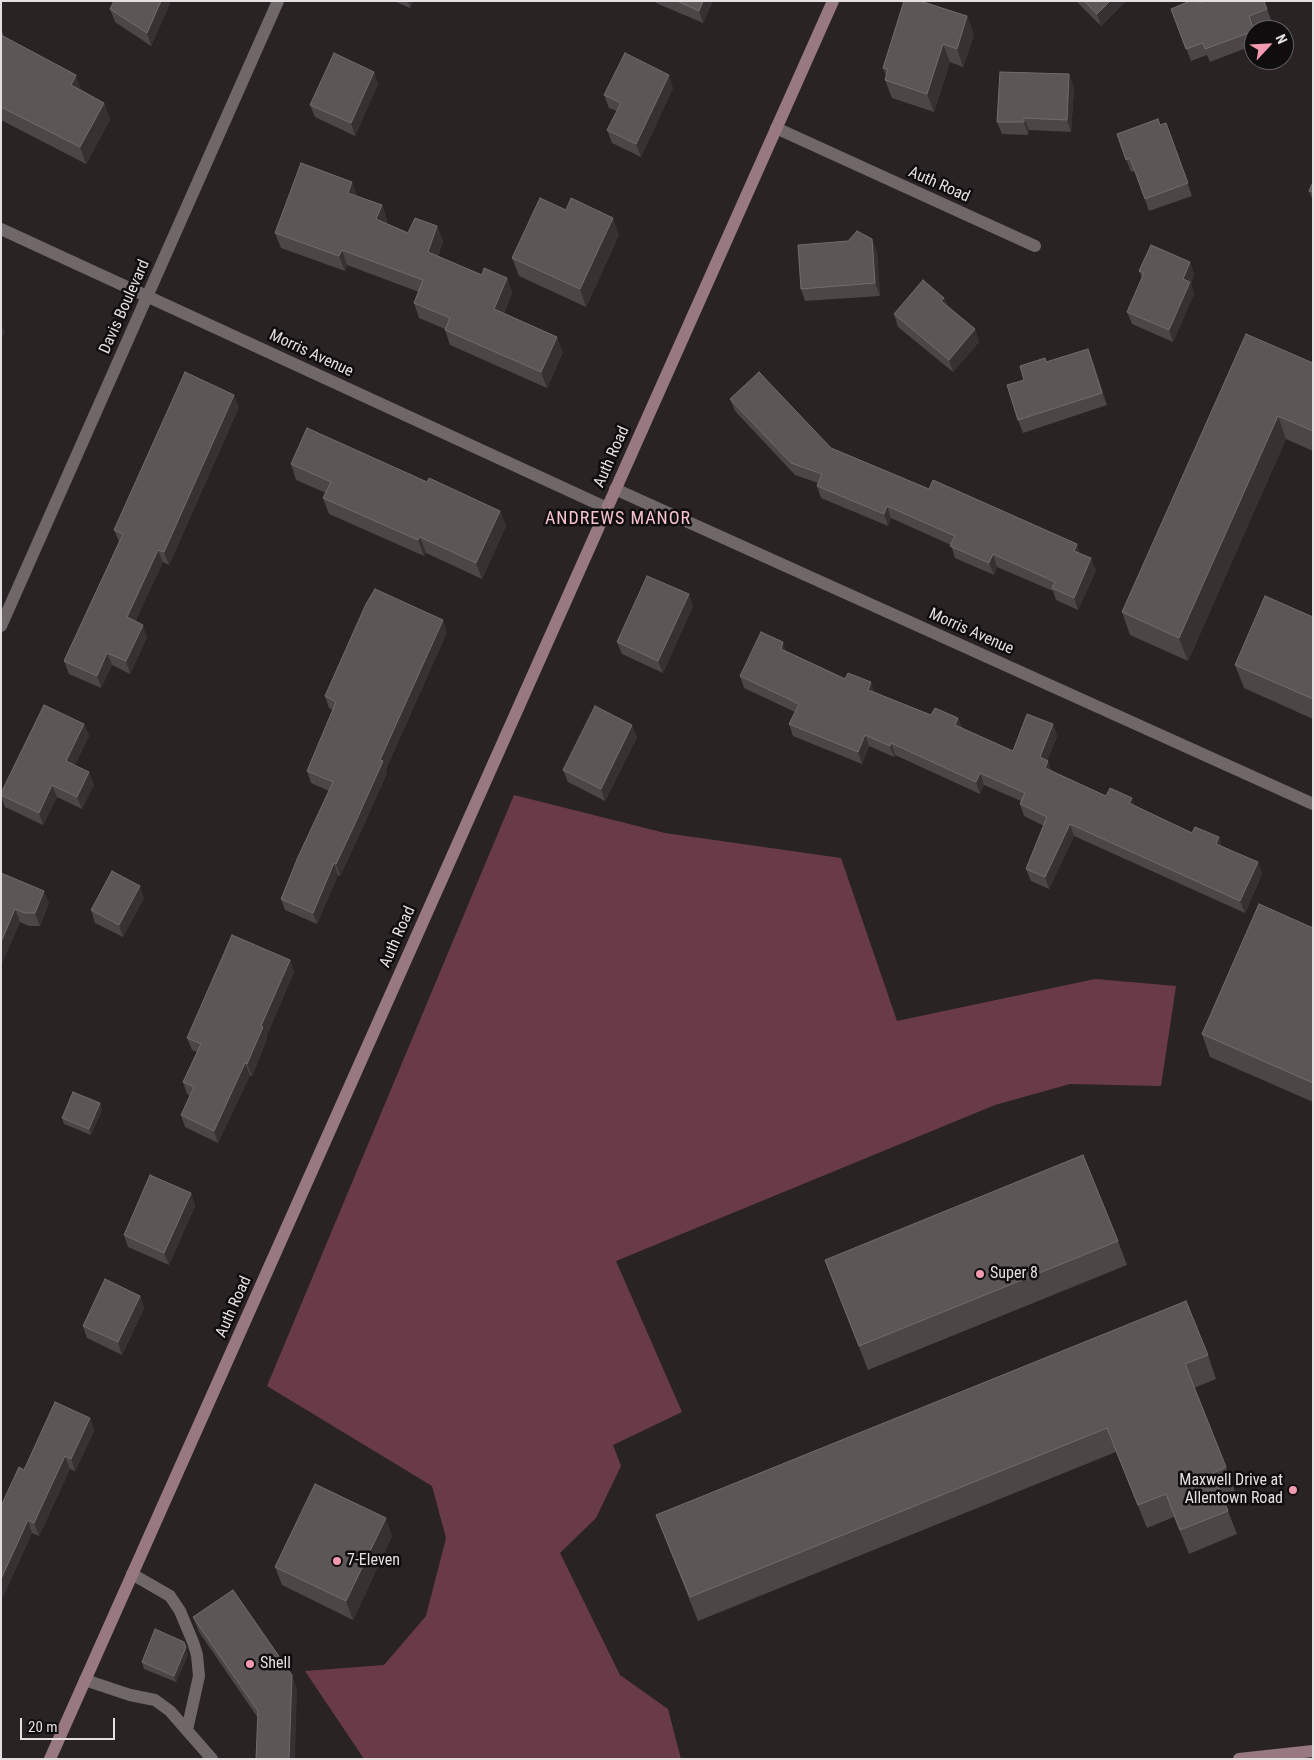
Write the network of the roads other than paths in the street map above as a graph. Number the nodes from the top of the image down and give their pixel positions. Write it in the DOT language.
graph roads {
  1 [pos="278,1"];
  2 [pos="833,1"];
  3 [pos="776,128"];
  4 [pos="1,229"];
  5 [pos="1035,246"];
  6 [pos="147,296"];
  7 [pos="615,489"];
  8 [pos="607,508"];
  9 [pos="1,626"];
  10 [pos="1313,804"];
  11 [pos="132,1574"];
  12 [pos="85,1680"];
  13 [pos="187,1730"];
  14 [pos="1313,1751"];
  15 [pos="50,1759"];
  16 [pos="212,1759"];
  17 [pos="1240,1759"];
  1 -- 6 [label="street, Davis Boulevard"];
  2 -- 3 [label="main road, Auth Road"];
  3 -- 5 [label="street, Auth Road"];
  3 -- 7 [label="main road, Auth Road"];
  4 -- 6 [label="street, Morris Avenue"];
  6 -- 8 [label="street, Morris Avenue"];
  6 -- 9 [label="street, Davis Boulevard"];
  7 -- 8 [label="main road, Auth Road"];
  7 -- 10 [label="street, Morris Avenue"];
  8 -- 11 [label="main road, Auth Road"];
  11 -- 12 [label="main road, Auth Road"];
  11 -- 13 [label="street"];
  12 -- 13 [label="street"];
  12 -- 15 [label="main road, Auth Road"];
  13 -- 16 [label="street"];
  14 -- 17 [label="main road"];
}
